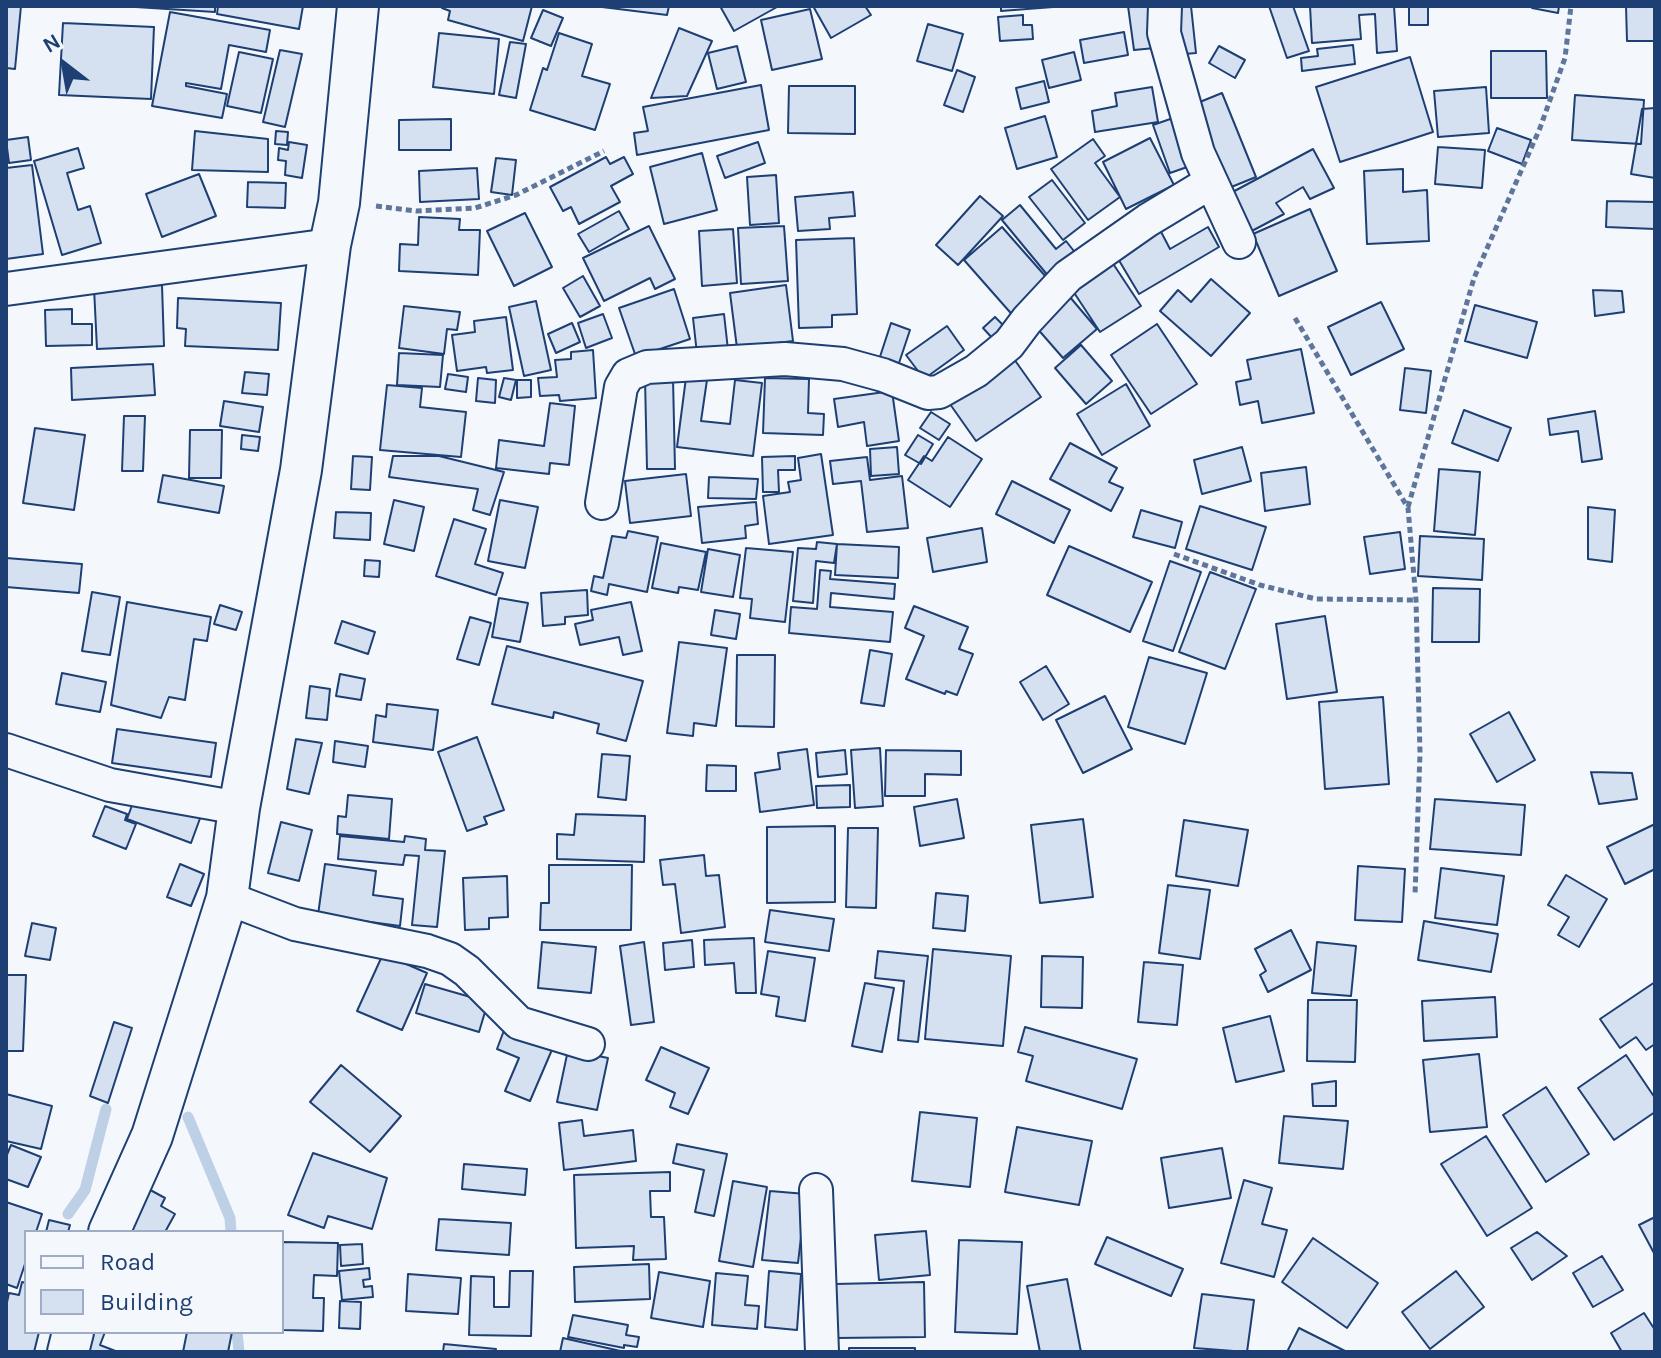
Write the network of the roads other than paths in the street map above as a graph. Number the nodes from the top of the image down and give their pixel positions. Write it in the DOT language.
graph roads {
  1 [pos="358,6"];
  2 [pos="1165,6"];
  3 [pos="1211,182"];
  4 [pos="1239,242"];
  5 [pos="330,245"];
  6 [pos="6,289"];
  7 [pos="602,503"];
  8 [pos="6,750"];
  9 [pos="239,808"];
  10 [pos="227,898"];
  11 [pos="588,1044"];
  12 [pos="816,1190"];
  13 [pos="110,1230"];
  14 [pos="822,1352"];
  1 -- 5 [label="street"];
  2 -- 3 [label="street"];
  3 -- 4 [label="street"];
  3 -- 7 [label="street"];
  5 -- 6 [label="street"];
  5 -- 9 [label="street"];
  8 -- 9 [label="street"];
  9 -- 10 [label="street"];
  10 -- 11 [label="street"];
  10 -- 13 [label="street"];
  12 -- 14 [label="street"];
}
